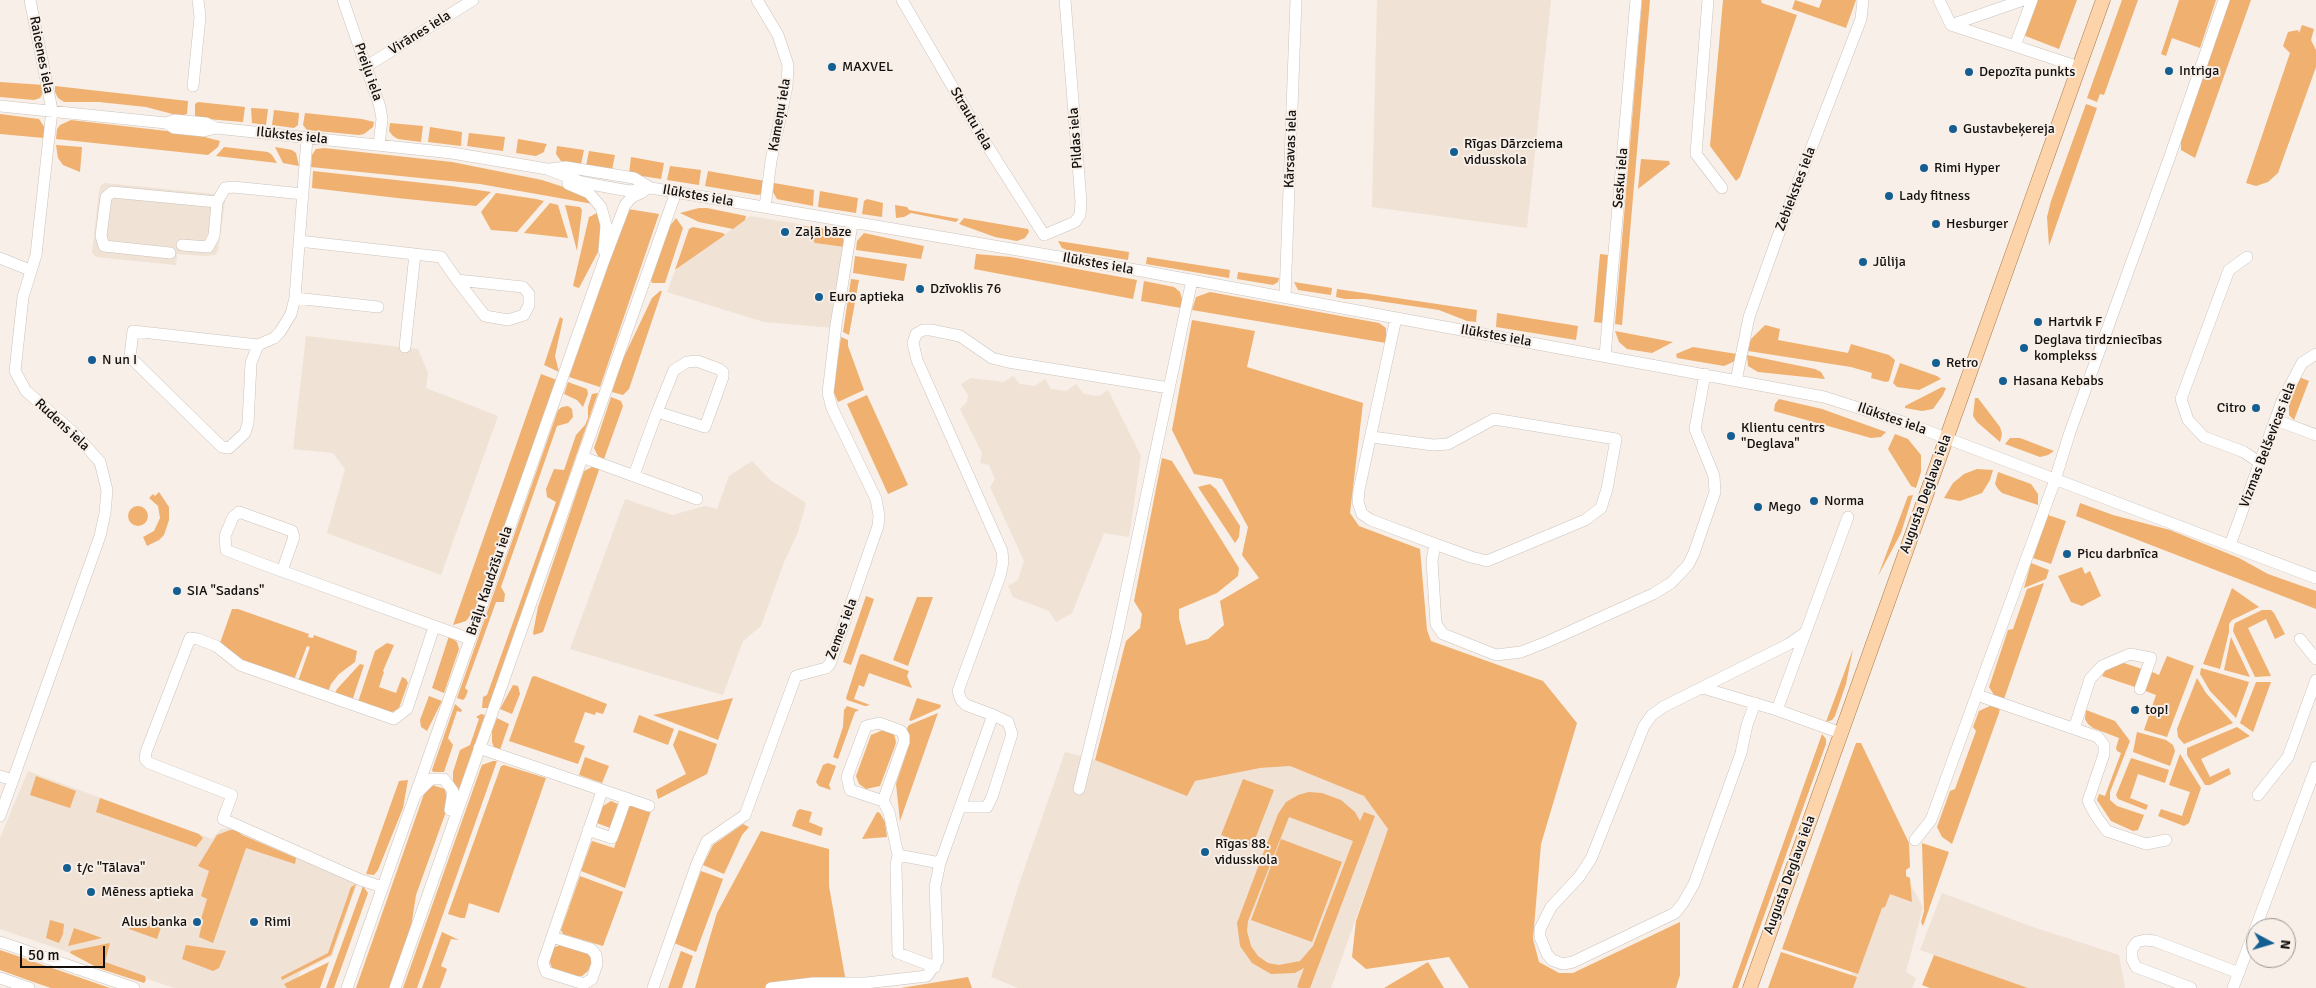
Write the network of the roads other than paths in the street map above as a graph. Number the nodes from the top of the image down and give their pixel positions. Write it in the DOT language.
graph roads {
  1 [pos="30,0"];
  2 [pos="198,0"];
  3 [pos="343,0"];
  4 [pos="473,0"];
  5 [pos="757,0"];
  6 [pos="902,0"];
  7 [pos="1065,0"];
  8 [pos="1296,0"];
  9 [pos="1636,0"];
  10 [pos="1708,0"];
  11 [pos="1863,0"];
  12 [pos="1939,0"];
  13 [pos="2023,0"];
  14 [pos="2032,0"];
  15 [pos="2103,0"];
  16 [pos="2224,0"];
  17 [pos="1951,25"];
  18 [pos="2015,46"];
  19 [pos="367,66"];
  20 [pos="2079,66"];
  21 [pos="193,86"];
  22 [pos="0,106"];
  23 [pos="52,110"];
  24 [pos="307,138"];
  25 [pos="379,145"];
  26 [pos="547,169"];
  27 [pos="651,188"];
  28 [pos="1722,188"];
  29 [pos="676,192"];
  30 [pos="303,194"];
  31 [pos="217,202"];
  32 [pos="765,208"];
  33 [pos="852,224"];
  34 [pos="1044,235"];
  35 [pos="299,241"];
  36 [pos="182,245"];
  37 [pos="170,253"];
  38 [pos="415,254"];
  39 [pos="1041,254"];
  40 [pos="2247,257"];
  41 [pos="0,258"];
  42 [pos="603,263"];
  43 [pos="30,270"];
  44 [pos="457,280"];
  45 [pos="1192,280"];
  46 [pos="1285,297"];
  47 [pos="295,298"];
  48 [pos="378,307"];
  49 [pos="1396,318"];
  50 [pos="258,345"];
  51 [pos="405,347"];
  52 [pos="2316,354"];
  53 [pos="1605,356"];
  54 [pos="1705,374"];
  55 [pos="1736,381"];
  56 [pos="1169,388"];
  57 [pos="657,412"];
  58 [pos="2276,420"];
  59 [pos="2316,435"];
  60 [pos="1372,437"];
  61 [pos="1946,438"];
  62 [pos="582,457"];
  63 [pos="2260,463"];
  64 [pos="634,475"];
  65 [pos="2055,480"];
  66 [pos="697,499"];
  67 [pos="1848,517"];
  68 [pos="1435,544"];
  69 [pos="2230,544"];
  70 [pos="282,571"];
  71 [pos="2316,578"];
  72 [pos="434,627"];
  73 [pos="1806,632"];
  74 [pos="470,639"];
  75 [pos="2300,639"];
  76 [pos="2316,659"];
  77 [pos="2316,680"];
  78 [pos="1703,688"];
  79 [pos="2140,689"];
  80 [pos="1977,695"];
  81 [pos="1755,704"];
  82 [pos="1777,710"];
  83 [pos="993,715"];
  84 [pos="2074,728"];
  85 [pos="1841,733"];
  86 [pos="479,748"];
  87 [pos="2316,768"];
  88 [pos="0,776"];
  89 [pos="14,780"];
  90 [pos="1079,789"];
  91 [pos="602,791"];
  92 [pos="2258,795"];
  93 [pos="415,796"];
  94 [pos="626,799"];
  95 [pos="883,801"];
  96 [pos="649,806"];
  97 [pos="961,807"];
  98 [pos="0,816"];
  99 [pos="588,830"];
  100 [pos="1915,840"];
  101 [pos="2166,840"];
  102 [pos="898,854"];
  103 [pos="940,863"];
  104 [pos="382,887"];
  105 [pos="422,910"];
  106 [pos="552,936"];
  107 [pos="0,942"];
  108 [pos="935,967"];
  109 [pos="2239,973"];
  110 [pos="0,978"];
  111 [pos="29,988"];
  112 [pos="134,988"];
  113 [pos="347,988"];
  114 [pos="395,988"];
  115 [pos="653,988"];
  116 [pos="771,988"];
  117 [pos="1750,988"];
  118 [pos="2191,988"];
  119 [pos="2233,988"];
  1 -- 23 [label="street, Raicenes iela"];
  2 -- 21 [label="street"];
  3 -- 19 [label="street, Preiļu iela"];
  4 -- 19 [label="street, Virānes iela"];
  5 -- 32 [label="street, Kameņu iela"];
  6 -- 34 [label="street, Strautu iela"];
  7 -- 34 [label="street, Pildas iela"];
  8 -- 46 [label="street, Kārsavas iela"];
  9 -- 53 [label="street, Sesku iela"];
  10 -- 28 [label="street"];
  11 -- 55 [label="street, Zebiekstes iela"];
  12 -- 17 [label="street"];
  13 -- 17 [label="street"];
  14 -- 18 [label="street"];
  15 -- 20 [label="main road, Augusta Deglava iela"];
  16 -- 65 [label="street"];
  17 -- 18 [label="street"];
  18 -- 20 [label="street"];
  19 -- 25 [label="street, Preiļu iela"];
  20 -- 61 [label="main road, Augusta Deglava iela"];
  22 -- 23 [label="street, Ilūkstes iela"];
  23 -- 24 [label="street, Ilūkstes iela"];
  23 -- 43 [label="street, Rudens iela"];
  24 -- 25 [label="street, Ilūkstes iela"];
  24 -- 30 [label="street"];
  25 -- 26 [label="street, Ilūkstes iela"];
  26 -- 27 [label="street, Ilūkstes iela"];
  26 -- 42 [label="street"];
  27 -- 29 [label="street, Ilūkstes iela"];
  27 -- 42 [label="street, Brāļu Kaudzīšu iela"];
  29 -- 32 [label="street, Ilūkstes iela"];
  29 -- 62 [label="street"];
  30 -- 31 [label="street"];
  30 -- 35 [label="street"];
  31 -- 36 [label="street"];
  31 -- 37 [label="street"];
  32 -- 33 [label="street, Ilūkstes iela"];
  33 -- 39 [label="street, Ilūkstes iela"];
  33 -- 115 [label="street, Zemes iela"];
  34 -- 39 [label="street"];
  35 -- 38 [label="street"];
  35 -- 47 [label="street"];
  38 -- 44 [label="street"];
  38 -- 51 [label="street"];
  39 -- 45 [label="street, Ilūkstes iela"];
  40 -- 63 [label="street"];
  41 -- 43 [label="street"];
  42 -- 74 [label="street, Brāļu Kaudzīšu iela"];
  43 -- 89 [label="street, Rudens iela"];
  44 -- 44 [label="street"];
  45 -- 46 [label="street, Ilūkstes iela"];
  45 -- 56 [label="street"];
  46 -- 49 [label="street, Ilūkstes iela"];
  47 -- 48 [label="street"];
  47 -- 50 [label="street"];
  49 -- 53 [label="street, Ilūkstes iela"];
  49 -- 60 [label="street"];
  50 -- 50 [label="street"];
  52 -- 58 [label="street, Vizmas Belševicas iela"];
  53 -- 54 [label="street, Ilūkstes iela"];
  54 -- 55 [label="street, Ilūkstes iela"];
  54 -- 68 [label="street"];
  55 -- 61 [label="street, Ilūkstes iela"];
  56 -- 83 [label="street"];
  56 -- 90 [label="street"];
  57 -- 57 [label="street"];
  57 -- 64 [label="street"];
  58 -- 59 [label="street"];
  58 -- 63 [label="street, Vizmas Belševicas iela"];
  60 -- 68 [label="street"];
  60 -- 68 [label="street"];
  61 -- 65 [label="street, Ilūkstes iela"];
  61 -- 85 [label="main road, Augusta Deglava iela"];
  62 -- 64 [label="street"];
  62 -- 86 [label="street"];
  63 -- 69 [label="street, Vizmas Belševicas iela"];
  64 -- 66 [label="street"];
  65 -- 69 [label="street, Ilūkstes iela"];
  65 -- 80 [label="street"];
  67 -- 73 [label="street"];
  69 -- 71 [label="street, Ilūkstes iela"];
  70 -- 70 [label="street"];
  70 -- 72 [label="street"];
  72 -- 74 [label="street"];
  72 -- 104 [label="street"];
  73 -- 78 [label="street"];
  73 -- 82 [label="street"];
  74 -- 93 [label="street, Brāļu Kaudzīšu iela"];
  75 -- 76 [label="street"];
  77 -- 92 [label="street"];
  78 -- 81 [label="street"];
  78 -- 81 [label="street"];
  79 -- 84 [label="street"];
  80 -- 84 [label="street"];
  80 -- 100 [label="street"];
  81 -- 82 [label="street"];
  82 -- 85 [label="street"];
  83 -- 97 [label="street"];
  83 -- 97 [label="street"];
  84 -- 101 [label="street"];
  85 -- 117 [label="main road, Augusta Deglava iela"];
  86 -- 91 [label="street"];
  86 -- 105 [label="street"];
  87 -- 109 [label="street"];
  88 -- 89 [label="street"];
  89 -- 98 [label="street, Rudens iela"];
  91 -- 94 [label="street"];
  91 -- 99 [label="street"];
  93 -- 104 [label="street, Brāļu Kaudzīšu iela"];
  93 -- 105 [label="street"];
  94 -- 96 [label="street"];
  94 -- 99 [label="street"];
  95 -- 95 [label="street"];
  95 -- 102 [label="street"];
  97 -- 103 [label="street"];
  99 -- 106 [label="street"];
  102 -- 103 [label="street"];
  102 -- 108 [label="street"];
  103 -- 108 [label="street"];
  104 -- 113 [label="street, Brāļu Kaudzīšu iela"];
  105 -- 114 [label="street"];
  106 -- 106 [label="street"];
  107 -- 112 [label="street"];
  108 -- 116 [label="street"];
  109 -- 118 [label="street"];
  109 -- 119 [label="street"];
  110 -- 111 [label="street"];
}
